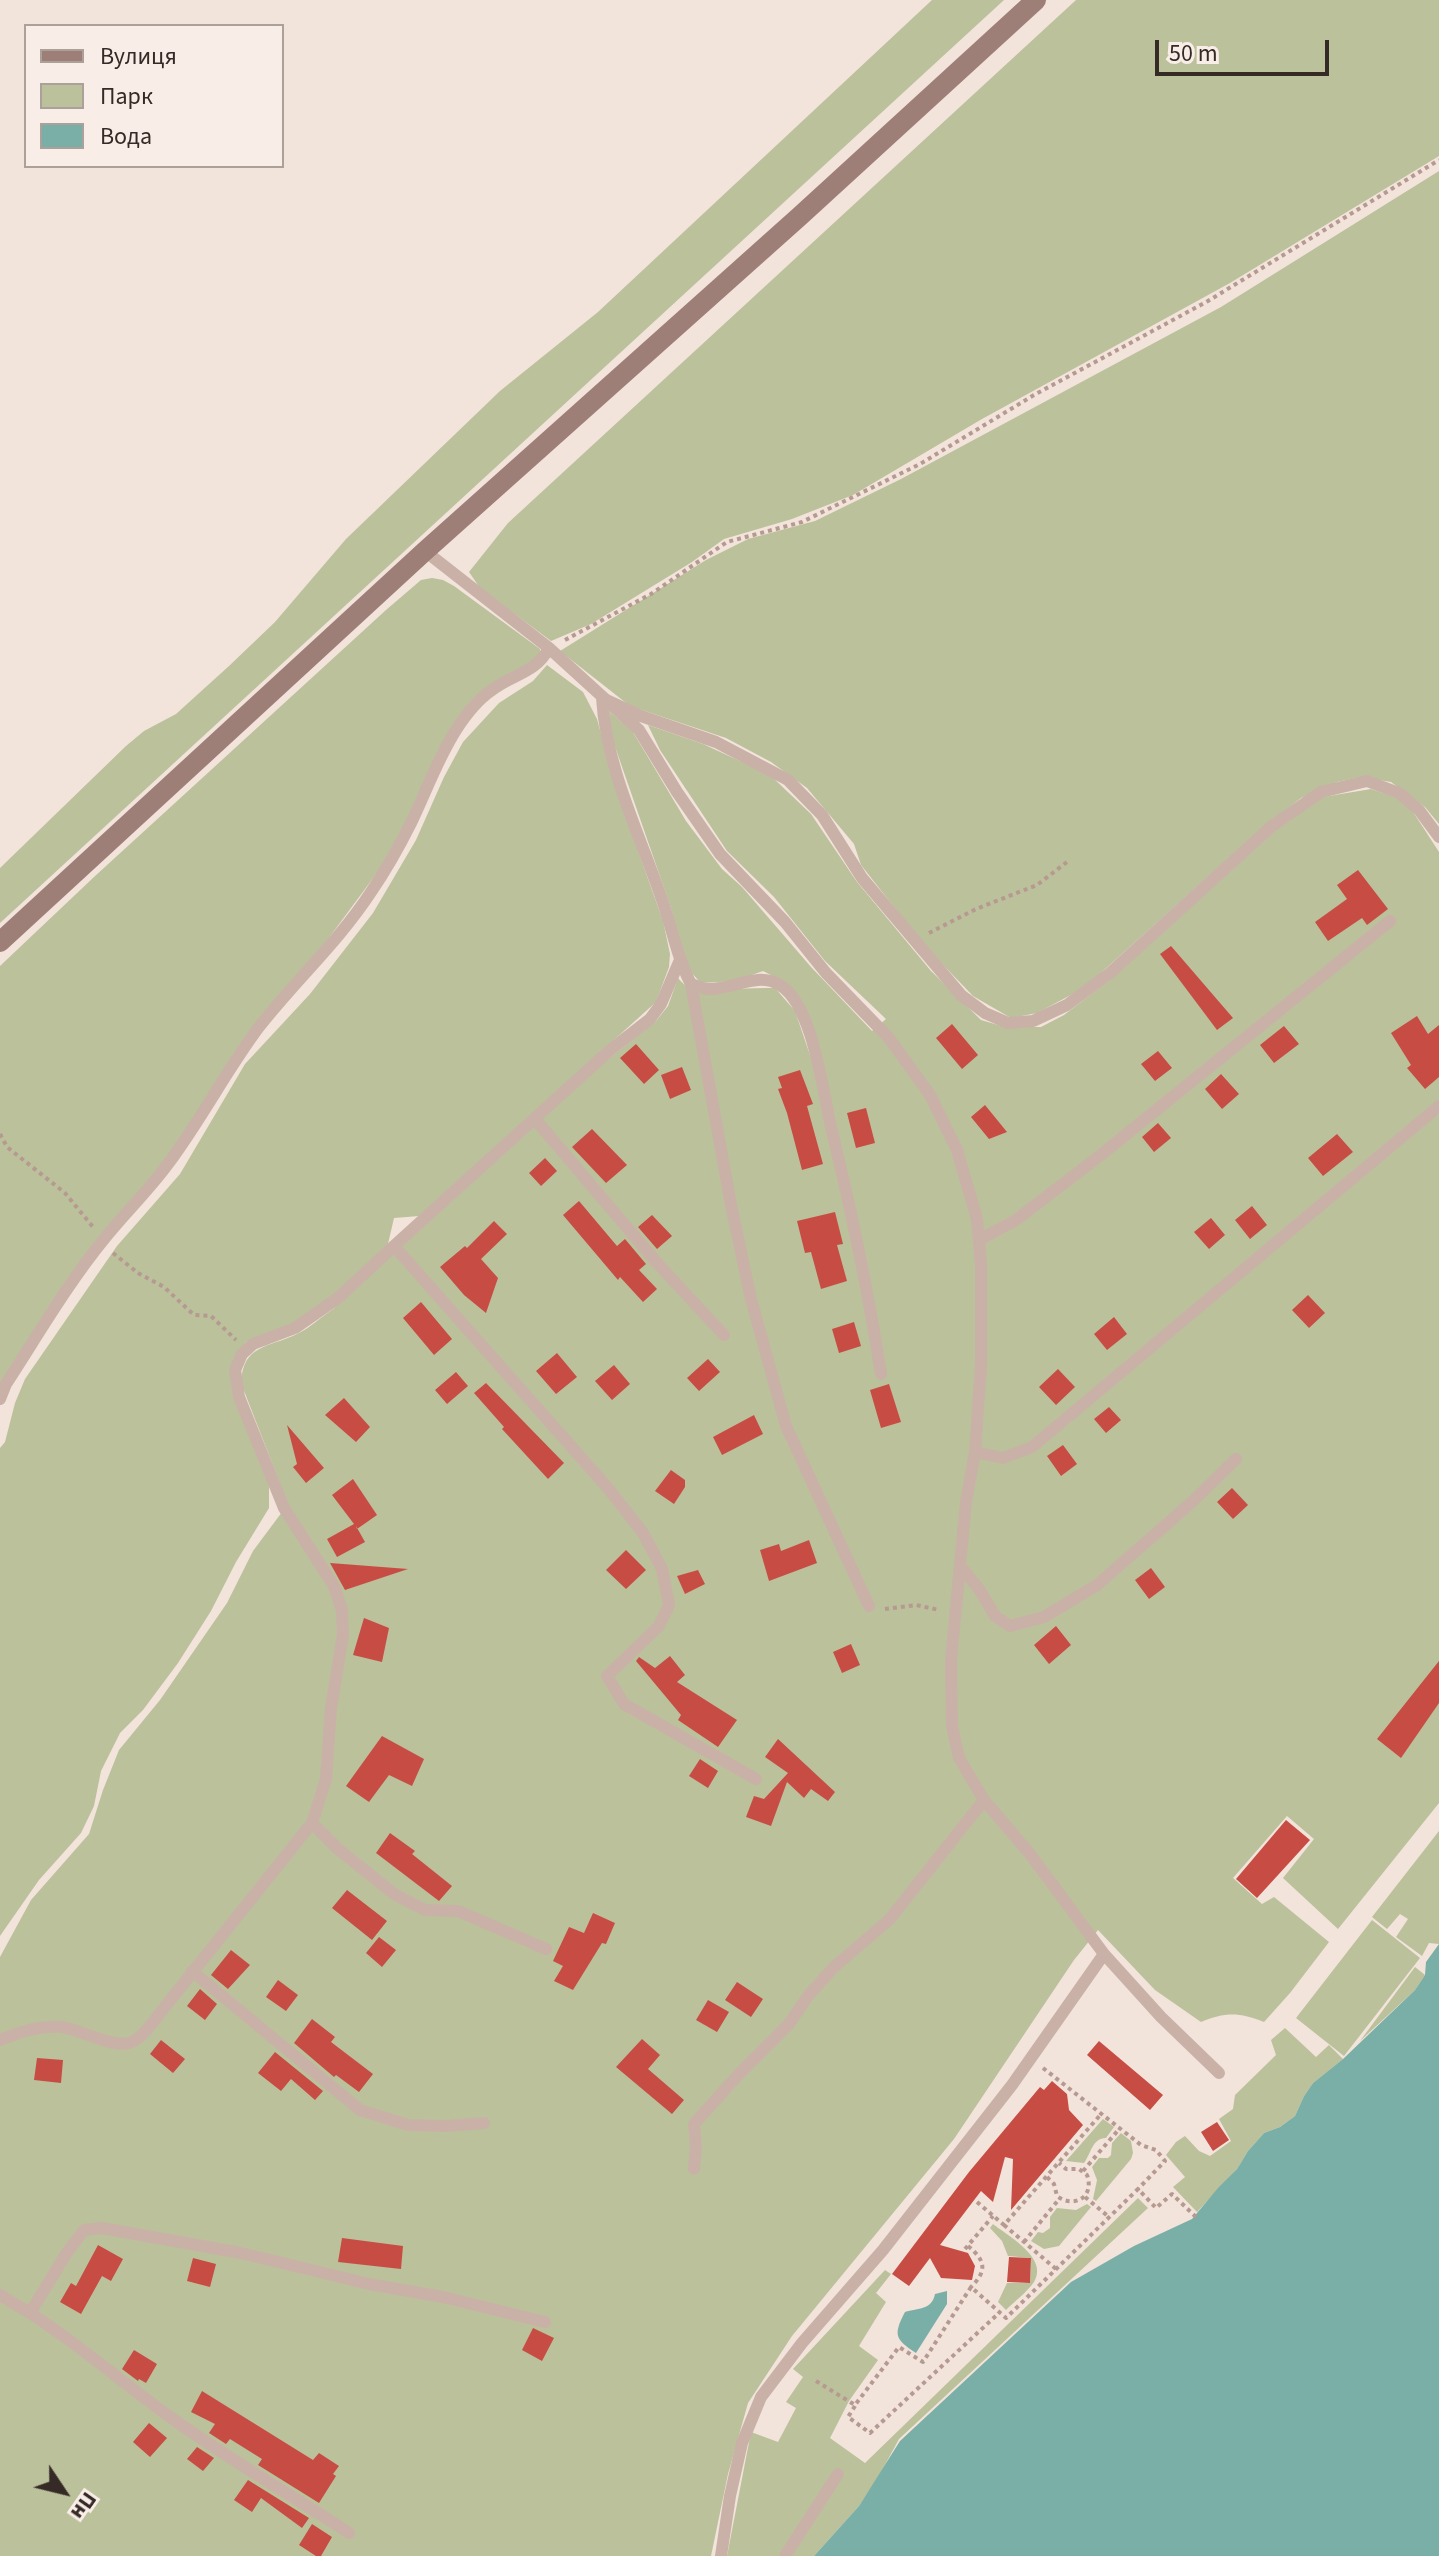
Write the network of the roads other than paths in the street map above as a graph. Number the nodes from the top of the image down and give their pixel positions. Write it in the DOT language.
graph roads {
  1 [pos="1036,0"];
  2 [pos="425,551"];
  3 [pos="549,648"];
  4 [pos="602,698"];
  5 [pos="1439,837"];
  6 [pos="1390,921"];
  7 [pos="0,942"];
  8 [pos="679,962"];
  9 [pos="691,984"];
  10 [pos="1439,1106"];
  11 [pos="535,1119"];
  12 [pos="979,1240"];
  13 [pos="394,1246"];
  14 [pos="724,1335"];
  15 [pos="881,1374"];
  16 [pos="0,1399"];
  17 [pos="975,1452"];
  18 [pos="1236,1459"];
  19 [pos="961,1567"];
  20 [pos="869,1606"];
  21 [pos="756,1779"];
  22 [pos="984,1800"];
  23 [pos="312,1823"];
  24 [pos="546,1949"];
  25 [pos="1104,1954"];
  26 [pos="192,1971"];
  27 [pos="0,2040"];
  28 [pos="1219,2073"];
  29 [pos="484,2123"];
  30 [pos="694,2169"];
  31 [pos="0,2295"];
  32 [pos="30,2313"];
  33 [pos="545,2322"];
  34 [pos="838,2474"];
  35 [pos="349,2533"];
  36 [pos="721,2556"];
  37 [pos="785,2556"];
  1 -- 2 [label="main road"];
  2 -- 3 [label="lane"];
  2 -- 7 [label="main road"];
  3 -- 4 [label="lane"];
  3 -- 16 [label="lane"];
  4 -- 5 [label="lane"];
  4 -- 8 [label="lane"];
  4 -- 12 [label="lane"];
  6 -- 12 [label="lane"];
  8 -- 9 [label="lane"];
  8 -- 11 [label="lane"];
  9 -- 15 [label="lane"];
  9 -- 20 [label="lane"];
  10 -- 17 [label="lane"];
  11 -- 13 [label="lane"];
  11 -- 14 [label="lane"];
  12 -- 17 [label="lane"];
  13 -- 21 [label="lane"];
  13 -- 23 [label="lane"];
  17 -- 19 [label="lane"];
  18 -- 19 [label="lane"];
  19 -- 22 [label="lane"];
  22 -- 25 [label="lane"];
  22 -- 30 [label="lane"];
  23 -- 24 [label="lane"];
  23 -- 26 [label="lane"];
  25 -- 28 [label="lane"];
  25 -- 36 [label="lane"];
  26 -- 27 [label="lane"];
  26 -- 29 [label="lane"];
  31 -- 32 [label="lane"];
  32 -- 33 [label="lane"];
  32 -- 35 [label="lane"];
  34 -- 37 [label="lane"];
}
